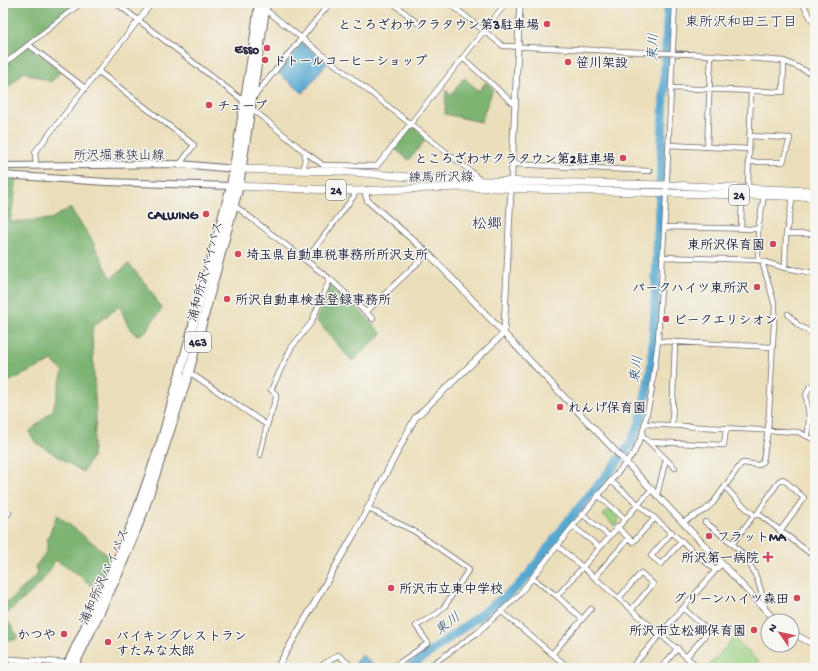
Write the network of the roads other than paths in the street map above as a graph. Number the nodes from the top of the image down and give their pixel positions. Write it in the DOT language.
graph roads {
  1 [pos="80,3"];
  2 [pos="116,3"];
  3 [pos="152,3"];
  4 [pos="330,3"];
  5 [pos="393,3"];
  6 [pos="449,3"];
  7 [pos="506,3"];
  8 [pos="520,3"];
  9 [pos="675,3"];
  10 [pos="802,3"];
  11 [pos="807,3"];
  12 [pos="261,5"];
  13 [pos="806,10"];
  14 [pos="138,20"];
  15 [pos="420,25"];
  16 [pos="815,25"];
  17 [pos="484,30"];
  18 [pos="302,38"];
  19 [pos="29,45"];
  20 [pos="517,47"];
  21 [pos="671,53"];
  22 [pos="711,55"];
  23 [pos="463,58"];
  24 [pos="784,61"];
  25 [pos="3,68"];
  26 [pos="98,71"];
  27 [pos="815,76"];
  28 [pos="86,88"];
  29 [pos="671,88"];
  30 [pos="710,90"];
  31 [pos="751,91"];
  32 [pos="249,103"];
  33 [pos="516,106"];
  34 [pos="412,124"];
  35 [pos="749,136"];
  36 [pos="669,145"];
  37 [pos="707,147"];
  38 [pos="749,149"];
  39 [pos="305,152"];
  40 [pos="748,162"];
  41 [pos="180,164"];
  42 [pos="513,164"];
  43 [pos="3,166"];
  44 [pos="36,166"];
  45 [pos="238,169"];
  46 [pos="304,170"];
  47 [pos="650,171"];
  48 [pos="3,175"];
  49 [pos="478,180"];
  50 [pos="512,185"];
  51 [pos="665,185"];
  52 [pos="235,186"];
  53 [pos="748,188"];
  54 [pos="356,190"];
  55 [pos="367,190"];
  56 [pos="815,191"];
  57 [pos="665,193"];
  58 [pos="742,195"];
  59 [pos="764,196"];
  60 [pos="793,196"];
  61 [pos="815,197"];
  62 [pos="234,205"];
  63 [pos="665,227"];
  64 [pos="741,229"];
  65 [pos="758,229"];
  66 [pos="786,234"];
  67 [pos="815,234"];
  68 [pos="428,253"];
  69 [pos="662,257"];
  70 [pos="306,260"];
  71 [pos="760,260"];
  72 [pos="785,268"];
  73 [pos="815,273"];
  74 [pos="330,279"];
  75 [pos="366,312"];
  76 [pos="788,314"];
  77 [pos="372,319"];
  78 [pos="504,333"];
  79 [pos="815,335"];
  80 [pos="658,341"];
  81 [pos="675,342"];
  82 [pos="772,347"];
  83 [pos="189,372"];
  84 [pos="815,389"];
  85 [pos="646,424"];
  86 [pos="267,425"];
  87 [pos="672,426"];
  88 [pos="726,429"];
  89 [pos="768,430"];
  90 [pos="642,435"];
  91 [pos="808,436"];
  92 [pos="815,440"];
  93 [pos="650,442"];
  94 [pos="260,455"];
  95 [pos="666,459"];
  96 [pos="626,462"];
  97 [pos="675,468"];
  98 [pos="611,481"];
  99 [pos="652,489"];
  100 [pos="728,490"];
  101 [pos="598,495"];
  102 [pos="658,495"];
  103 [pos="638,504"];
  104 [pos="368,508"];
  105 [pos="9,513"];
  106 [pos="582,514"];
  107 [pos="756,515"];
  108 [pos="655,518"];
  109 [pos="3,519"];
  110 [pos="624,519"];
  111 [pos="683,522"];
  112 [pos="705,522"];
  113 [pos="573,526"];
  114 [pos="617,527"];
  115 [pos="780,531"];
  116 [pos="672,532"];
  117 [pos="609,536"];
  118 [pos="629,538"];
  119 [pos="682,541"];
  120 [pos="734,543"];
  121 [pos="558,546"];
  122 [pos="599,547"];
  123 [pos="815,557"];
  124 [pos="722,563"];
  125 [pos="582,566"];
  126 [pos="714,570"];
  127 [pos="595,577"];
  128 [pos="532,578"];
  129 [pos="557,596"];
  130 [pos="619,598"];
  131 [pos="682,608"];
  132 [pos="632,609"];
  133 [pos="765,609"];
  134 [pos="591,610"];
  135 [pos="502,612"];
  136 [pos="769,613"];
  137 [pos="582,619"];
  138 [pos="660,633"];
  139 [pos="800,637"];
  140 [pos="815,645"];
  141 [pos="678,648"];
  142 [pos="552,654"];
  143 [pos="686,656"];
  144 [pos="3,659"];
  145 [pos="13,660"];
  146 [pos="436,662"];
  147 [pos="73,666"];
  148 [pos="693,666"];
  149 [pos="13,668"];
  150 [pos="277,668"];
  151 [pos="318,668"];
  152 [pos="354,668"];
  153 [pos="392,668"];
  154 [pos="427,668"];
  155 [pos="441,668"];
  156 [pos="569,668"];
  157 [pos="631,668"];
  158 [pos="661,668"];
  159 [pos="699,668"];
  1 -- 19 [label="street"];
  2 -- 14 [label="street"];
  3 -- 14 [label="street"];
  4 -- 18 [label="street"];
  5 -- 15 [label="street"];
  6 -- 17 [label="street"];
  7 -- 17 [label="street"];
  8 -- 20 [label="street"];
  9 -- 21 [label="street"];
  10 -- 13 [label="street"];
  11 -- 13 [label="street"];
  12 -- 18 [label="street"];
  12 -- 32 [label="highway, 浦和所沢バイパス / 463"];
  13 -- 16 [label="street"];
  14 -- 26 [label="street"];
  14 -- 32 [label="street"];
  17 -- 20 [label="street"];
  17 -- 23 [label="street"];
  18 -- 32 [label="street"];
  18 -- 34 [label="street"];
  19 -- 25 [label="street"];
  19 -- 28 [label="street"];
  20 -- 21 [label="street"];
  20 -- 33 [label="street"];
  21 -- 22 [label="street"];
  21 -- 29 [label="street"];
  22 -- 24 [label="street"];
  22 -- 30 [label="street"];
  23 -- 33 [label="street"];
  23 -- 34 [label="street"];
  24 -- 27 [label="street"];
  24 -- 31 [label="street"];
  26 -- 28 [label="street"];
  26 -- 41 [label="street"];
  28 -- 44 [label="street"];
  29 -- 30 [label="street"];
  29 -- 36 [label="street"];
  30 -- 31 [label="street"];
  30 -- 37 [label="street"];
  31 -- 35 [label="street"];
  32 -- 39 [label="street"];
  32 -- 45 [label="highway, 浦和所沢バイパス / 463"];
  33 -- 42 [label="street"];
  34 -- 39 [label="street"];
  34 -- 49 [label="street"];
  35 -- 38 [label="street"];
  35 -- 40 [label="street"];
  36 -- 37 [label="street"];
  36 -- 51 [label="street"];
  37 -- 38 [label="street"];
  38 -- 40 [label="street"];
  39 -- 46 [label="street"];
  40 -- 53 [label="street"];
  41 -- 44 [label="main road, 所沢堀兼狭山線"];
  41 -- 45 [label="main road, 所沢堀兼狭山線"];
  42 -- 47 [label="street"];
  42 -- 50 [label="street"];
  43 -- 44 [label="main road, 所沢堀兼狭山線"];
  45 -- 46 [label="main road, 練馬所沢線 / 24"];
  45 -- 52 [label="highway, 浦和所沢バイパス / 463"];
  46 -- 49 [label="main road, 練馬所沢線 / 24"];
  48 -- 52 [label="main road, 所沢堀兼狭山線"];
  49 -- 50 [label="main road, 練馬所沢線 / 24"];
  50 -- 51 [label="main road, 練馬所沢線 / 24"];
  50 -- 55 [label="main road, 練馬所沢線 / 24"];
  50 -- 57 [label="main road, 練馬所沢線 / 24"];
  50 -- 78 [label="street"];
  51 -- 53 [label="main road, 24"];
  51 -- 57 [label="street"];
  52 -- 54 [label="main road, 練馬所沢線 / 24"];
  52 -- 62 [label="highway, 浦和所沢バイパス / 463"];
  52 -- 147 [label="highway, 浦和所沢バイパス / 463"];
  53 -- 56 [label="main road, 24"];
  54 -- 55 [label="main road, 練馬所沢線 / 24"];
  54 -- 70 [label="street"];
  55 -- 68 [label="street"];
  57 -- 58 [label="main road, 24"];
  57 -- 63 [label="street"];
  58 -- 59 [label="main road, 24"];
  58 -- 64 [label="street"];
  59 -- 60 [label="main road, 24"];
  59 -- 65 [label="street"];
  60 -- 61 [label="main road, 24"];
  60 -- 66 [label="street"];
  62 -- 70 [label="street"];
  62 -- 83 [label="highway, 浦和所沢バイパス / 463"];
  63 -- 64 [label="street"];
  63 -- 69 [label="street"];
  64 -- 65 [label="street"];
  65 -- 71 [label="street"];
  66 -- 67 [label="street"];
  66 -- 72 [label="street"];
  68 -- 75 [label="street"];
  68 -- 78 [label="street"];
  69 -- 71 [label="street"];
  69 -- 80 [label="street"];
  70 -- 74 [label="street"];
  71 -- 72 [label="street"];
  71 -- 82 [label="street"];
  72 -- 73 [label="street"];
  74 -- 75 [label="street"];
  74 -- 86 [label="street"];
  75 -- 77 [label="street"];
  76 -- 79 [label="street"];
  78 -- 96 [label="street"];
  78 -- 104 [label="street"];
  80 -- 81 [label="street"];
  80 -- 85 [label="street"];
  81 -- 82 [label="street"];
  81 -- 87 [label="street"];
  82 -- 89 [label="street"];
  83 -- 86 [label="street"];
  83 -- 147 [label="highway, 浦和所沢バイパス / 463"];
  84 -- 91 [label="street"];
  85 -- 87 [label="street"];
  85 -- 90 [label="street"];
  86 -- 94 [label="street"];
  87 -- 88 [label="street"];
  88 -- 89 [label="street"];
  88 -- 93 [label="street"];
  89 -- 91 [label="street"];
  89 -- 111 [label="street"];
  90 -- 93 [label="street"];
  90 -- 96 [label="street"];
  91 -- 92 [label="street"];
  93 -- 95 [label="street"];
  95 -- 97 [label="street"];
  95 -- 102 [label="street"];
  96 -- 98 [label="street"];
  96 -- 99 [label="street"];
  98 -- 101 [label="street"];
  98 -- 103 [label="street"];
  99 -- 102 [label="street"];
  99 -- 103 [label="street"];
  100 -- 107 [label="street"];
  101 -- 106 [label="street"];
  101 -- 110 [label="street"];
  102 -- 111 [label="street"];
  103 -- 108 [label="street"];
  103 -- 110 [label="street"];
  104 -- 150 [label="street"];
  104 -- 153 [label="street"];
  105 -- 109 [label="street"];
  106 -- 113 [label="street"];
  106 -- 117 [label="street"];
  107 -- 115 [label="street"];
  107 -- 115 [label="street"];
  107 -- 120 [label="street"];
  108 -- 116 [label="street"];
  108 -- 118 [label="street"];
  110 -- 114 [label="street"];
  111 -- 124 [label="street"];
  112 -- 120 [label="street"];
  113 -- 121 [label="street"];
  113 -- 122 [label="street"];
  114 -- 117 [label="street"];
  114 -- 118 [label="street"];
  115 -- 123 [label="street"];
  116 -- 119 [label="street"];
  116 -- 119 [label="street"];
  117 -- 122 [label="street"];
  118 -- 127 [label="street"];
  119 -- 126 [label="street"];
  120 -- 133 [label="street"];
  121 -- 125 [label="street"];
  121 -- 128 [label="street"];
  122 -- 125 [label="street"];
  124 -- 126 [label="street"];
  124 -- 133 [label="street"];
  125 -- 127 [label="street"];
  125 -- 129 [label="street"];
  126 -- 131 [label="street"];
  127 -- 130 [label="street"];
  128 -- 129 [label="street"];
  128 -- 135 [label="street"];
  129 -- 137 [label="street"];
  130 -- 132 [label="street"];
  130 -- 132 [label="street"];
  131 -- 138 [label="street"];
  131 -- 143 [label="street"];
  132 -- 138 [label="street"];
  133 -- 136 [label="street"];
  134 -- 137 [label="street"];
  135 -- 142 [label="street"];
  135 -- 146 [label="street"];
  137 -- 142 [label="street"];
  138 -- 141 [label="street"];
  138 -- 157 [label="street"];
  139 -- 140 [label="street"];
  141 -- 143 [label="street"];
  141 -- 158 [label="street"];
  142 -- 156 [label="street"];
  143 -- 148 [label="street"];
  144 -- 145 [label="street"];
  145 -- 147 [label="street"];
  145 -- 149 [label="street"];
  146 -- 154 [label="street"];
  146 -- 155 [label="street"];
  148 -- 159 [label="street"];
  151 -- 152 [label="street"];
}
